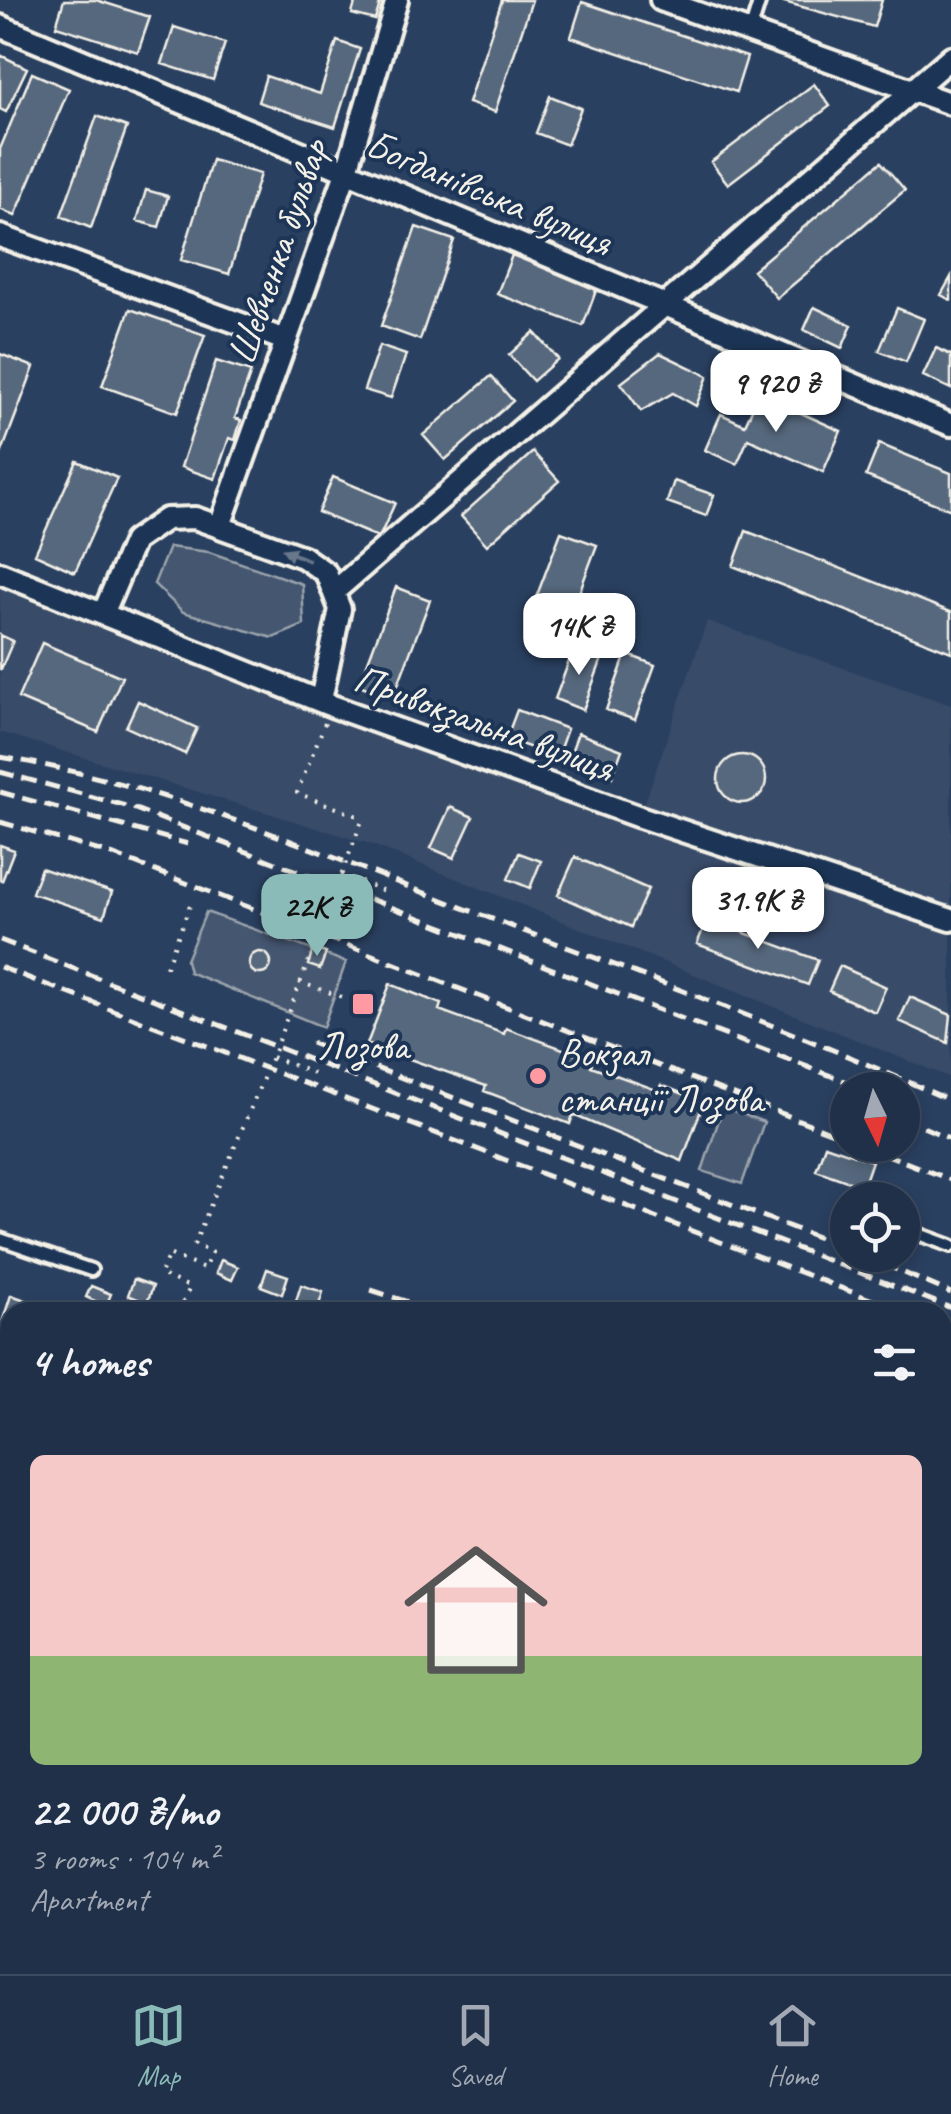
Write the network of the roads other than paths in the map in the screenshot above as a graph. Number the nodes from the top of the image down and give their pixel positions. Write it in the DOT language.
graph roads {
  1 [pos="397,0"];
  2 [pos="661,0"];
  3 [pos="760,0"];
  4 [pos="0,26"];
  5 [pos="750,32"];
  6 [pos="951,57"];
  7 [pos="910,89"];
  8 [pos="951,104"];
  9 [pos="347,170"];
  10 [pos="0,236"];
  11 [pos="662,305"];
  12 [pos="284,340"];
  13 [pos="951,425"];
  14 [pos="220,526"];
  15 [pos="0,573"];
  16 [pos="336,590"];
  17 [pos="103,614"];
  18 [pos="326,703"];
  19 [pos="951,920"];
  20 [pos="920,1235"];
  21 [pos="0,1239"];
  22 [pos="951,1246"];
  23 [pos="91,1270"];
  1 -- 9 [label="street, Шевченка бульвар"];
  2 -- 5 [label="street"];
  3 -- 5 [label="lane"];
  4 -- 9 [label="street, Богданівська вулиця"];
  5 -- 7 [label="street"];
  6 -- 7 [label="street"];
  7 -- 8 [label="street"];
  7 -- 11 [label="street"];
  9 -- 11 [label="street, Богданівська вулиця"];
  9 -- 12 [label="street, Шевченка бульвар"];
  10 -- 12 [label="street"];
  11 -- 13 [label="street, Богданівська вулиця"];
  11 -- 16 [label="street"];
  12 -- 14 [label="street, Шевченка бульвар"];
  16 -- 14 [label="street, one-way"];
  14 -- 17 [label="street"];
  15 -- 17 [label="street, Привокзальна вулиця"];
  16 -- 18 [label="street"];
  17 -- 18 [label="street, Привокзальна вулиця"];
  18 -- 19 [label="street, Привокзальна вулиця"];
  20 -- 22 [label="lane"];
  21 -- 23 [label="lane"];
}
